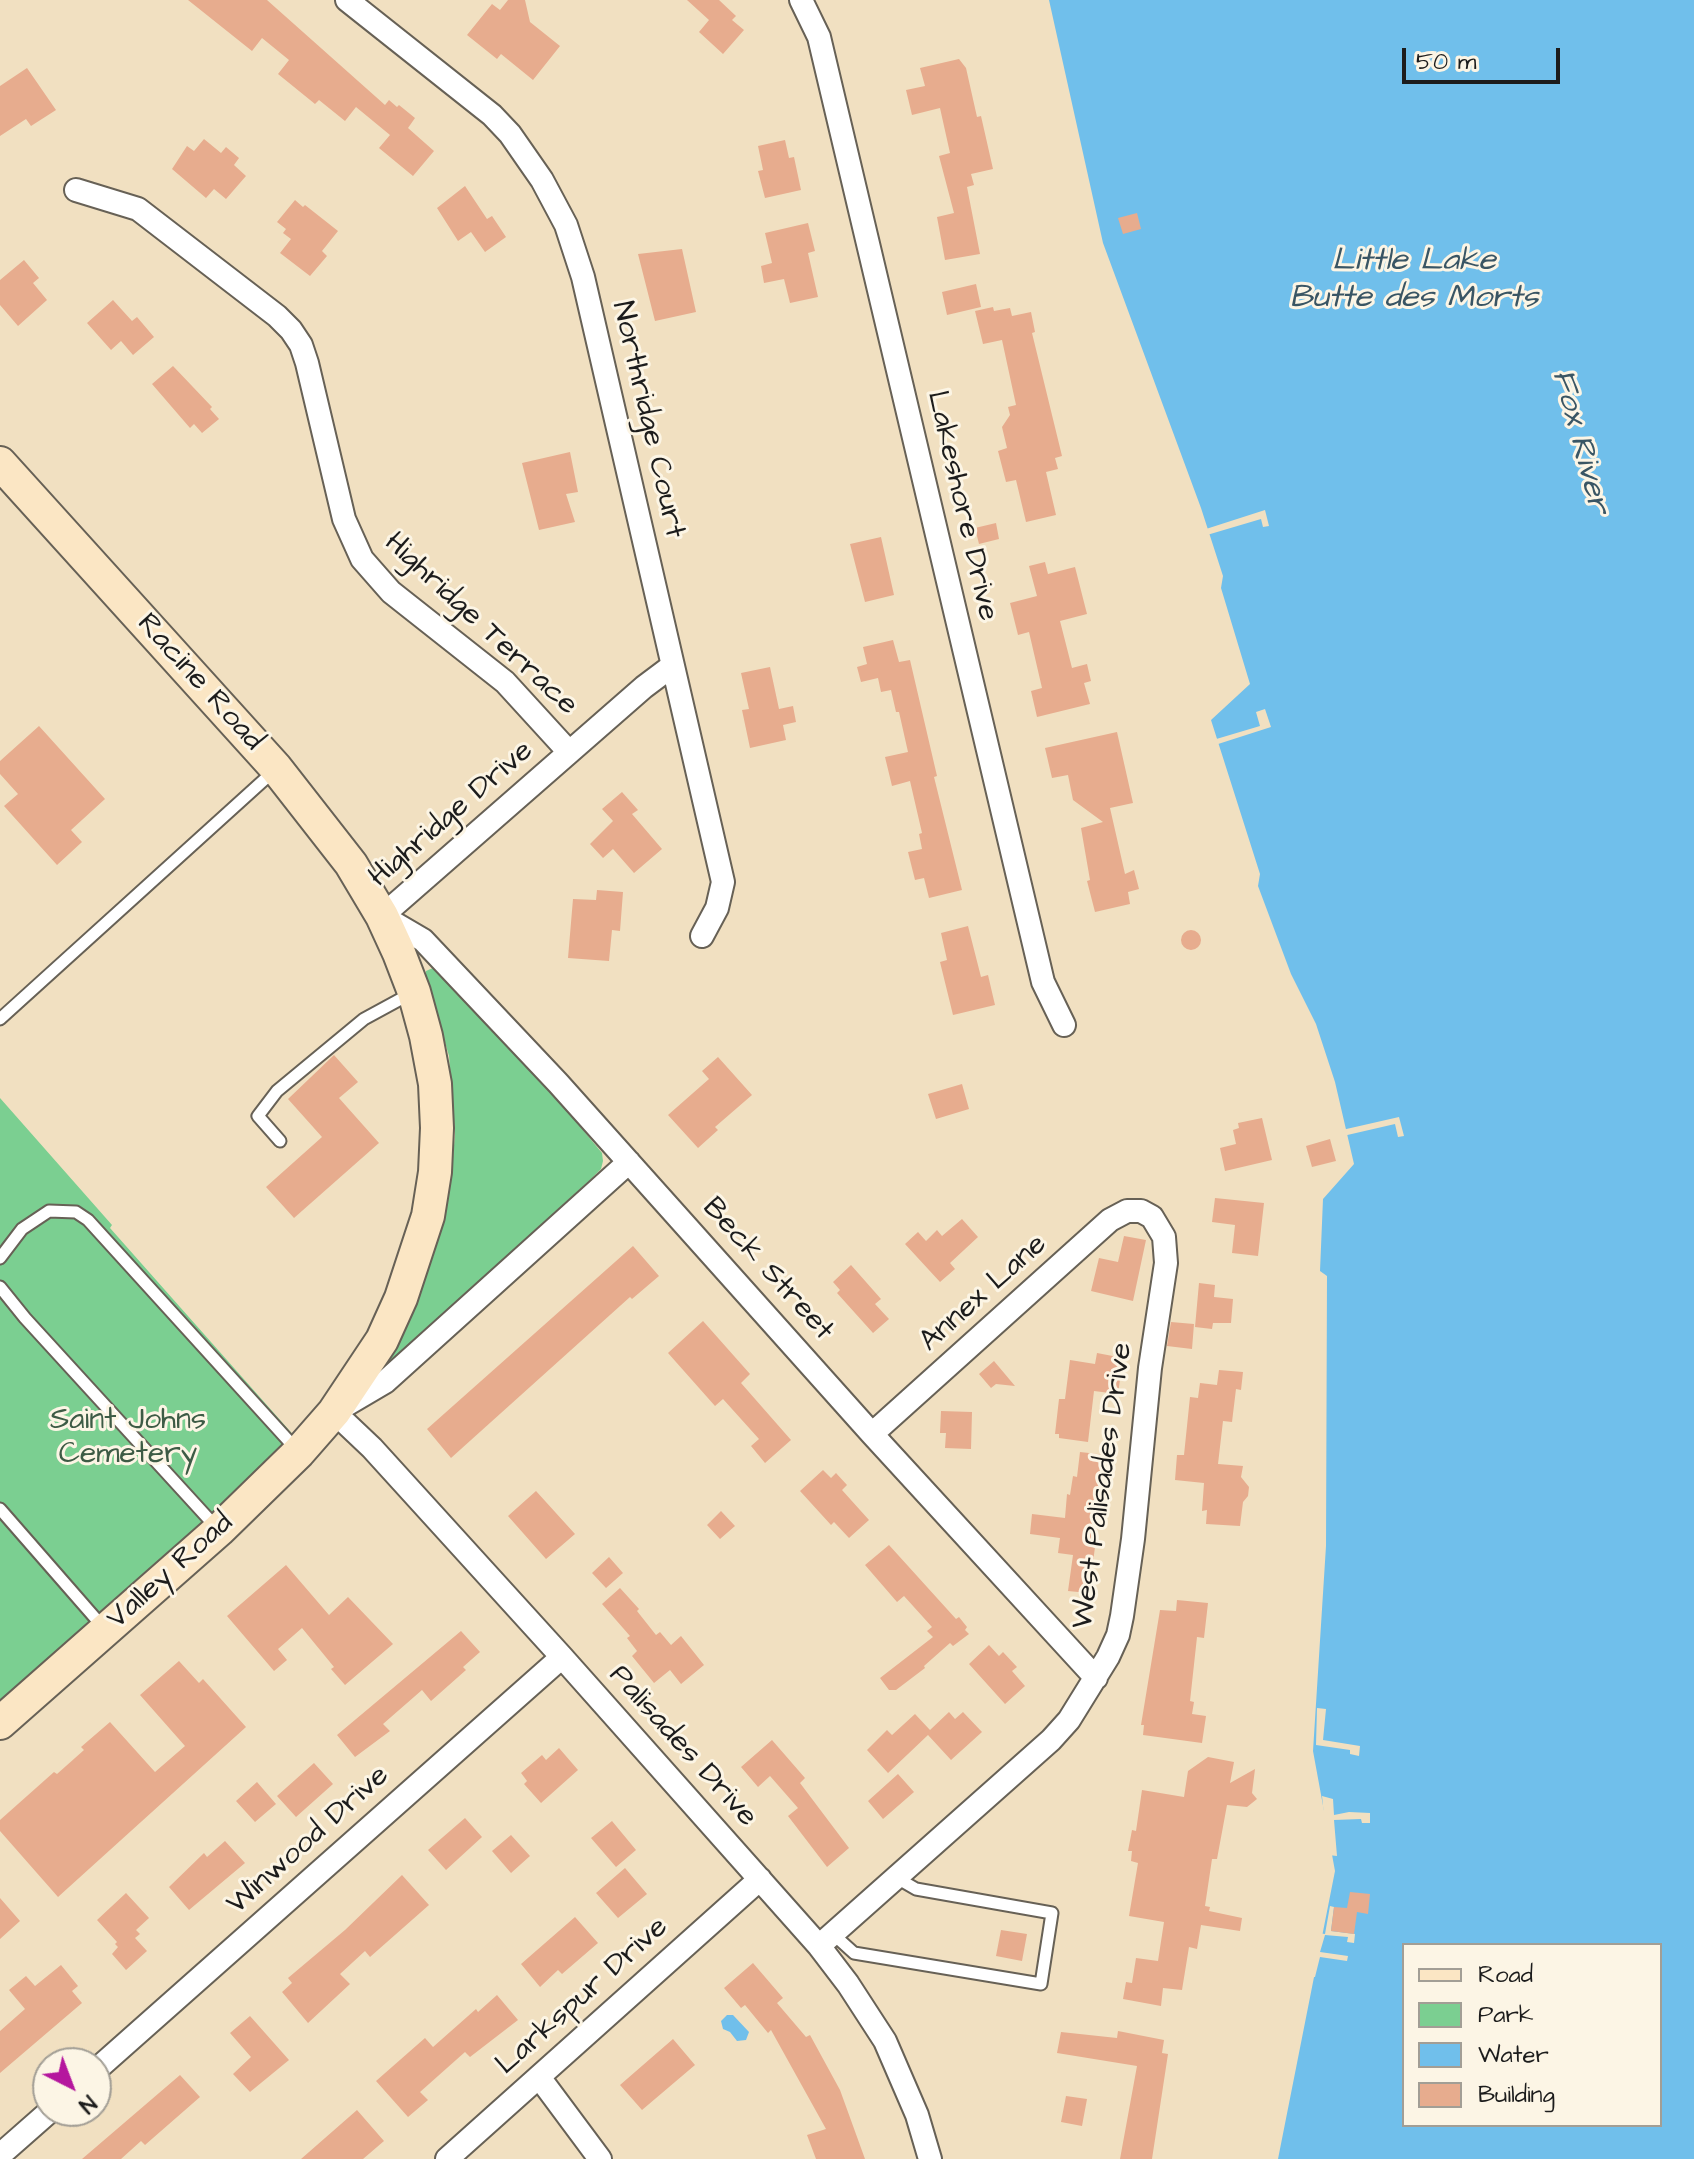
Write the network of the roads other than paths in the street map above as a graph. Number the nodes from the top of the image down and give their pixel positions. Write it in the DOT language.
graph roads {
  1 [pos="347,0"];
  2 [pos="801,0"];
  3 [pos="76,190"];
  4 [pos="0,463"];
  5 [pos="672,666"];
  6 [pos="569,752"];
  7 [pos="276,768"];
  8 [pos="382,916"];
  9 [pos="702,936"];
  10 [pos="414,992"];
  11 [pos="0,1019"];
  12 [pos="1064,1025"];
  13 [pos="280,1141"];
  14 [pos="629,1162"];
  15 [pos="1141,1211"];
  16 [pos="0,1258"];
  17 [pos="0,1287"];
  18 [pos="334,1412"];
  19 [pos="872,1434"];
  20 [pos="299,1452"];
  21 [pos="0,1509"];
  22 [pos="219,1530"];
  23 [pos="106,1631"];
  24 [pos="562,1657"];
  25 [pos="1096,1678"];
  26 [pos="0,1723"];
  27 [pos="897,1878"];
  28 [pos="760,1879"];
  29 [pos="826,1940"];
  30 [pos="112,2056"];
  31 [pos="539,2077"];
  32 [pos="32,2127"];
  33 [pos="0,2155"];
  34 [pos="447,2159"];
  35 [pos="600,2159"];
  36 [pos="930,2159"];
  1 -- 5 [label="street, Northridge Court"];
  2 -- 12 [label="street, Lakeshore Drive"];
  3 -- 6 [label="street, Highridge Terrace"];
  4 -- 7 [label="main road, Racine Road"];
  5 -- 6 [label="street, Highridge Drive"];
  5 -- 9 [label="street, Northridge Court"];
  6 -- 8 [label="street, Highridge Drive"];
  7 -- 8 [label="main road, Racine Road"];
  7 -- 11 [label="lane"];
  8 -- 10 [label="main road, Valley Road"];
  8 -- 14 [label="street, Beck Street"];
  10 -- 13 [label="lane"];
  10 -- 18 [label="main road, Valley Road"];
  14 -- 18 [label="street, Valley Road"];
  14 -- 19 [label="street, Beck Street"];
  15 -- 19 [label="street, Annex Lane"];
  15 -- 25 [label="street, West Palisades Drive"];
  16 -- 20 [label="lane"];
  17 -- 22 [label="lane"];
  18 -- 20 [label="main road, Valley Road"];
  18 -- 24 [label="street, Palisades Drive"];
  19 -- 25 [label="street, Beck Street"];
  20 -- 22 [label="main road, Valley Road"];
  21 -- 23 [label="lane"];
  22 -- 23 [label="main road, Valley Road"];
  23 -- 26 [label="main road, Valley Road"];
  24 -- 28 [label="street, Palisades Drive"];
  24 -- 30 [label="street, Winwood Drive"];
  25 -- 27 [label="street, West Palisades Drive"];
  27 -- 29 [label="street, West Palisades Drive"];
  27 -- 29 [label="lane"];
  28 -- 29 [label="street, Palisades Drive"];
  28 -- 31 [label="street, Larkspur Drive"];
  29 -- 36 [label="street, Palisades Drive"];
  31 -- 34 [label="street, Larkspur Drive"];
  31 -- 35 [label="street"];
  32 -- 33 [label="street"];
}
